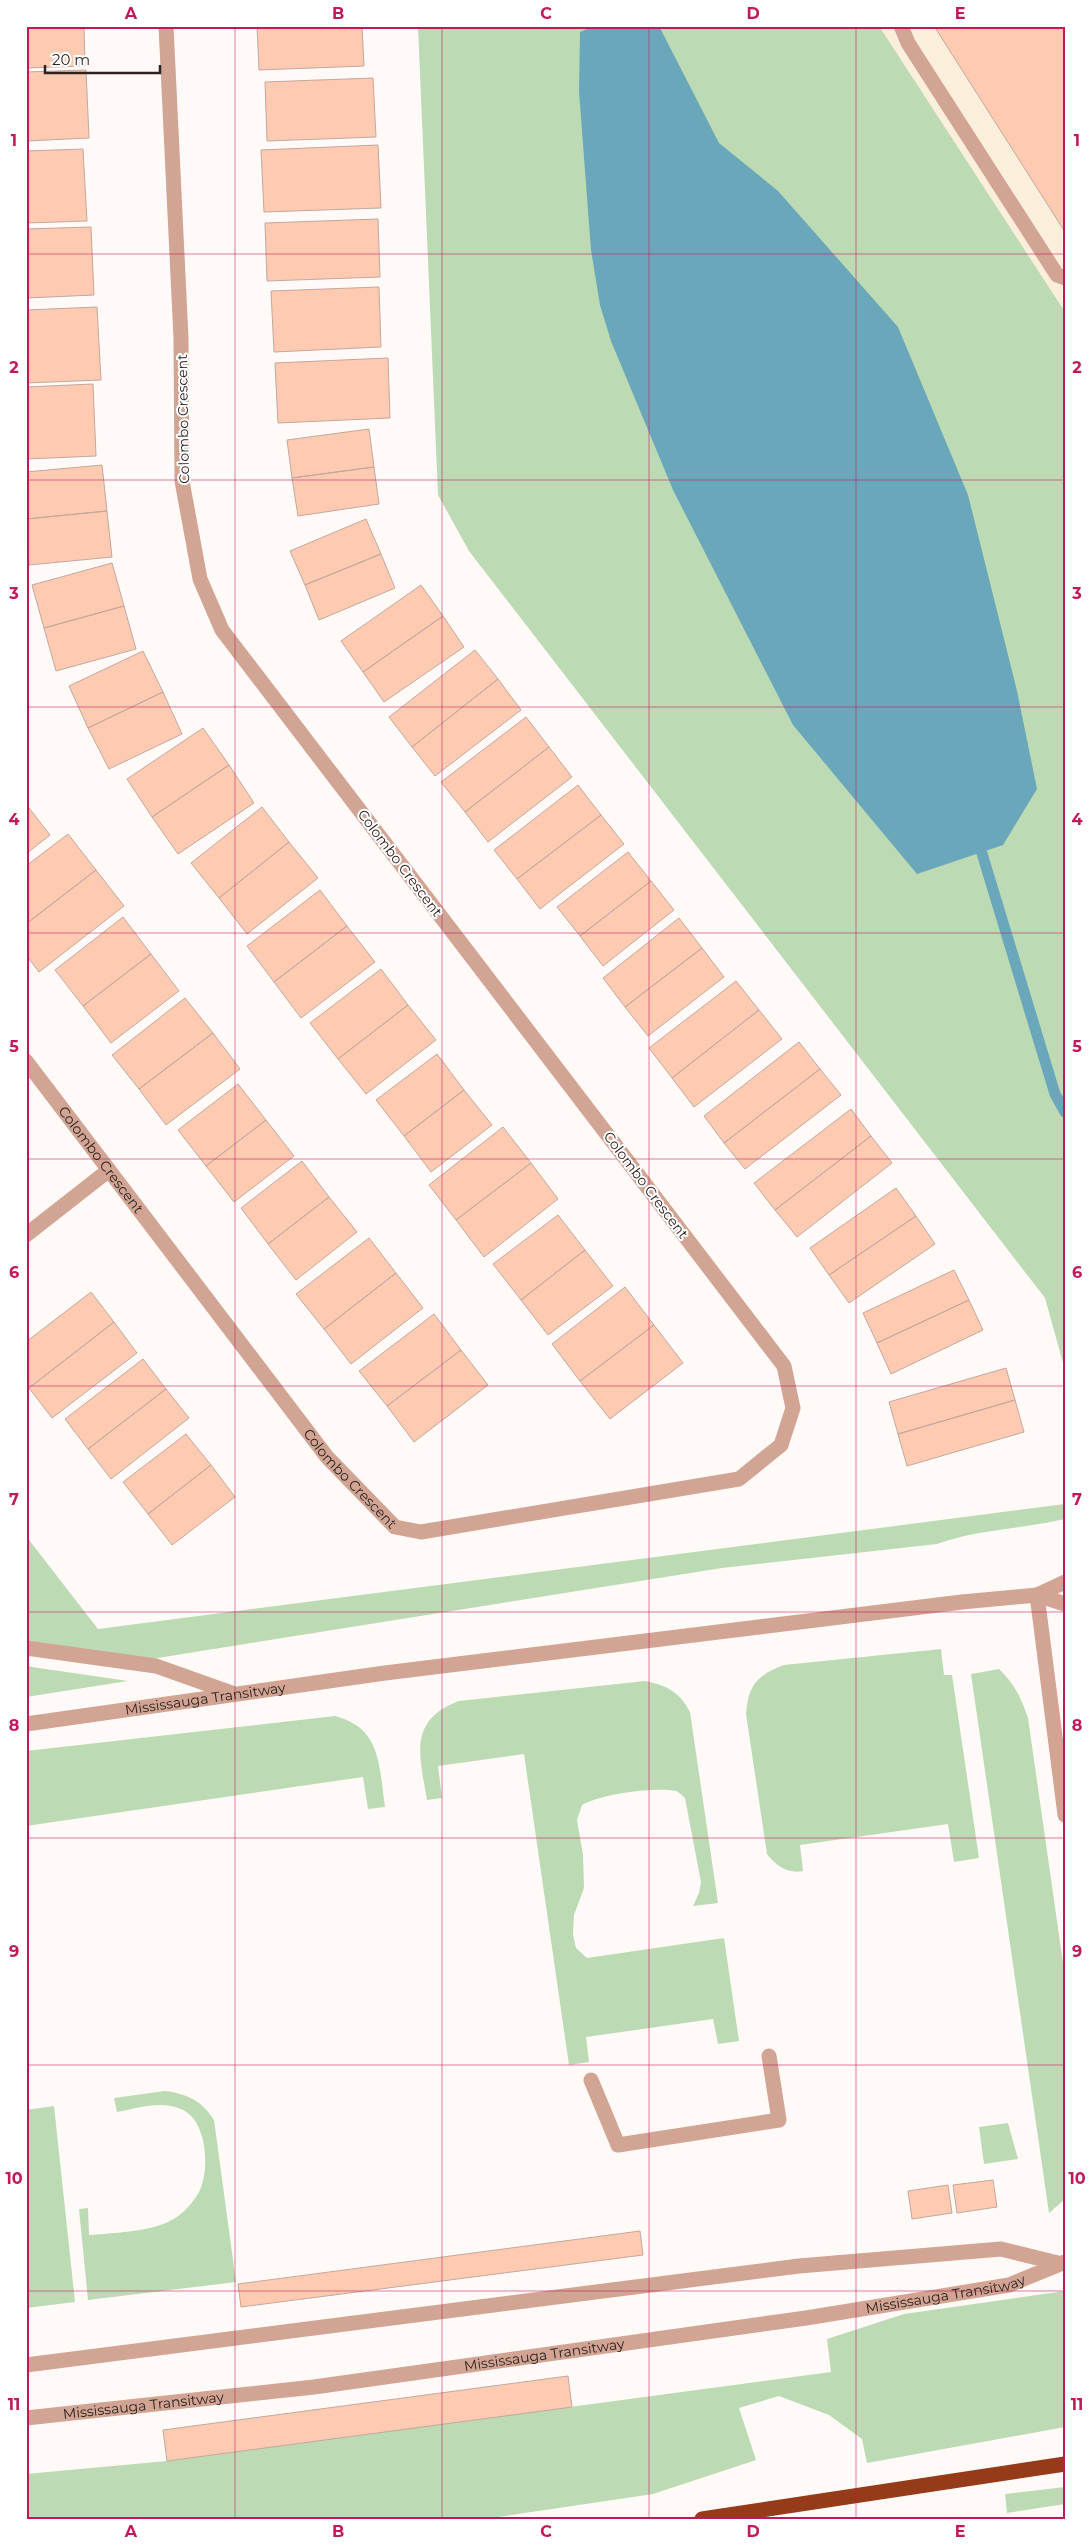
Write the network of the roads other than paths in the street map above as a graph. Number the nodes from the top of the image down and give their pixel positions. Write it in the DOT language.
graph roads {
  1 [pos="166,26"];
  2 [pos="901,26"];
  3 [pos="1065,278"];
  4 [pos="26,1061"];
  5 [pos="109,1170"];
  6 [pos="26,1236"];
  7 [pos="1065,1582"];
  8 [pos="1037,1595"];
  9 [pos="1065,1604"];
  10 [pos="26,1648"];
  11 [pos="236,1694"];
  12 [pos="26,1724"];
  13 [pos="1065,1815"];
  14 [pos="768,2056"];
  15 [pos="591,2080"];
  16 [pos="1061,2262"];
  17 [pos="26,2365"];
  18 [pos="26,2418"];
  19 [pos="1065,2464"];
  20 [pos="702,2519"];
  1 -- 5 [label="street, Colombo Crescent"];
  2 -- 3 [label="street"];
  4 -- 5 [label="street, Colombo Crescent"];
  5 -- 6 [label="street"];
  7 -- 8 [label="street"];
  8 -- 9 [label="street"];
  8 -- 11 [label="street, Mississauga Transitway"];
  8 -- 13 [label="street"];
  10 -- 11 [label="street"];
  11 -- 12 [label="street, Mississauga Transitway"];
  14 -- 15 [label="street"];
  16 -- 17 [label="street, Mississauga Transitway"];
  16 -- 18 [label="street, Mississauga Transitway"];
  19 -- 20 [label="highway"];
}
